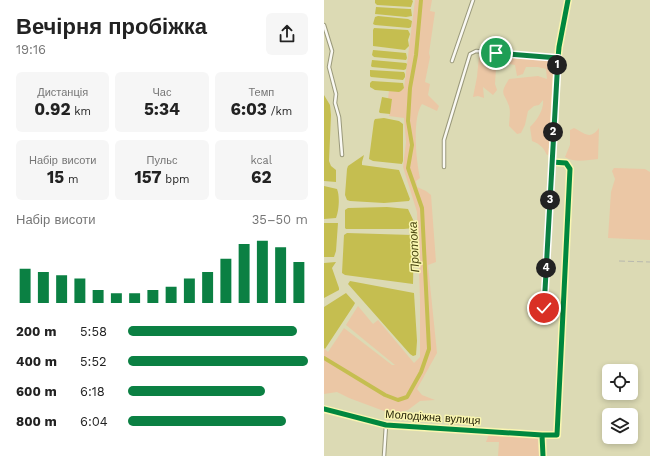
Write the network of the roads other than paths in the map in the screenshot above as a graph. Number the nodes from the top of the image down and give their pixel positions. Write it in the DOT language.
graph roads {
  1 [pos="473,0"];
  2 [pos="568,0"];
  3 [pos="324,25"];
  4 [pos="558,58"];
  5 [pos="452,61"];
  6 [pos="329,67"];
  7 [pos="324,68"];
  8 [pos="342,155"];
  9 [pos="552,162"];
  10 [pos="444,167"];
  11 [pos="544,308"];
  12 [pos="324,409"];
  13 [pos="386,425"];
  14 [pos="542,435"];
  15 [pos="384,456"];
  16 [pos="543,456"];
  1 -- 5 [label="street"];
  2 -- 4 [label="street"];
  3 -- 6 [label="street"];
  4 -- 9 [label="street"];
  4 -- 10 [label="street"];
  6 -- 7 [label="street"];
  6 -- 8 [label="street"];
  9 -- 11 [label="street"];
  9 -- 14 [label="street"];
  12 -- 13 [label="street, Молодіжна вулиця"];
  13 -- 14 [label="street, Молодіжна вулиця"];
  13 -- 15 [label="street"];
  14 -- 16 [label="street"];
}
